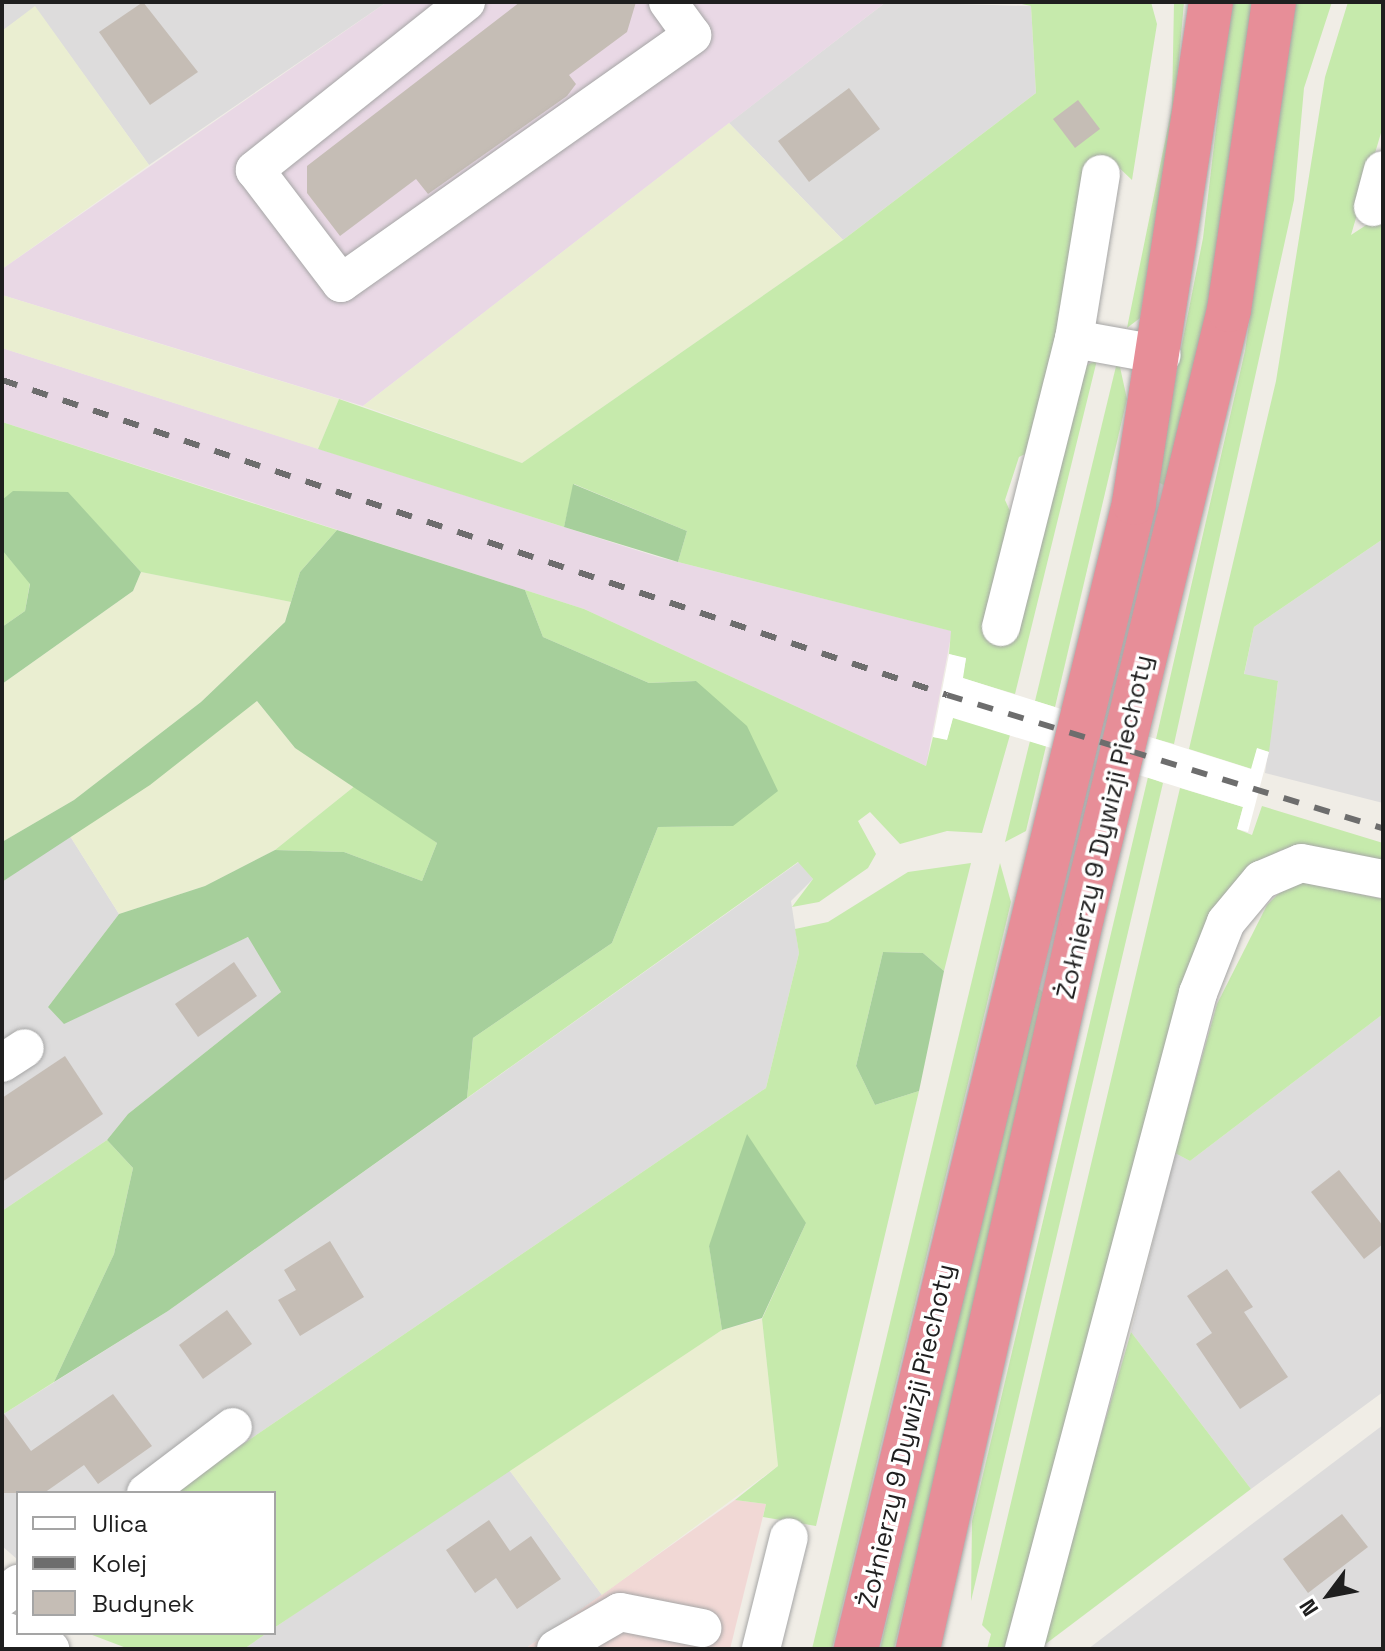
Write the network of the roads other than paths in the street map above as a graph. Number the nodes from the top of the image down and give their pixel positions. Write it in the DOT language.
graph roads {
  1 [pos="466,2"];
  2 [pos="668,2"];
  3 [pos="1211,2"];
  4 [pos="1274,2"];
  5 [pos="1383,170"];
  6 [pos="1101,174"];
  7 [pos="1373,207"];
  8 [pos="1074,339"];
  9 [pos="1162,355"];
  10 [pos="1001,627"];
  11 [pos="1383,879"];
  12 [pos="233,1427"];
  13 [pos="149,1491"];
  14 [pos="789,1537"];
  15 [pos="702,1628"];
  16 [pos="2,1630"];
  17 [pos="50,1649"];
  18 [pos="556,1649"];
  19 [pos="761,1649"];
  20 [pos="856,1649"];
  21 [pos="918,1649"];
  22 [pos="1024,1649"];
  1 -- 2 [label="street"];
  3 -- 9 [label="highway, Żołnierzy 9 Dywizji Piechoty"];
  4 -- 21 [label="highway, Żołnierzy 9 Dywizji Piechoty"];
  5 -- 7 [label="street"];
  6 -- 8 [label="street"];
  8 -- 9 [label="street"];
  8 -- 10 [label="street"];
  9 -- 20 [label="highway, Żołnierzy 9 Dywizji Piechoty"];
  11 -- 22 [label="street"];
  12 -- 13 [label="street"];
  14 -- 19 [label="street"];
  15 -- 18 [label="street"];
  16 -- 17 [label="street"];
}
